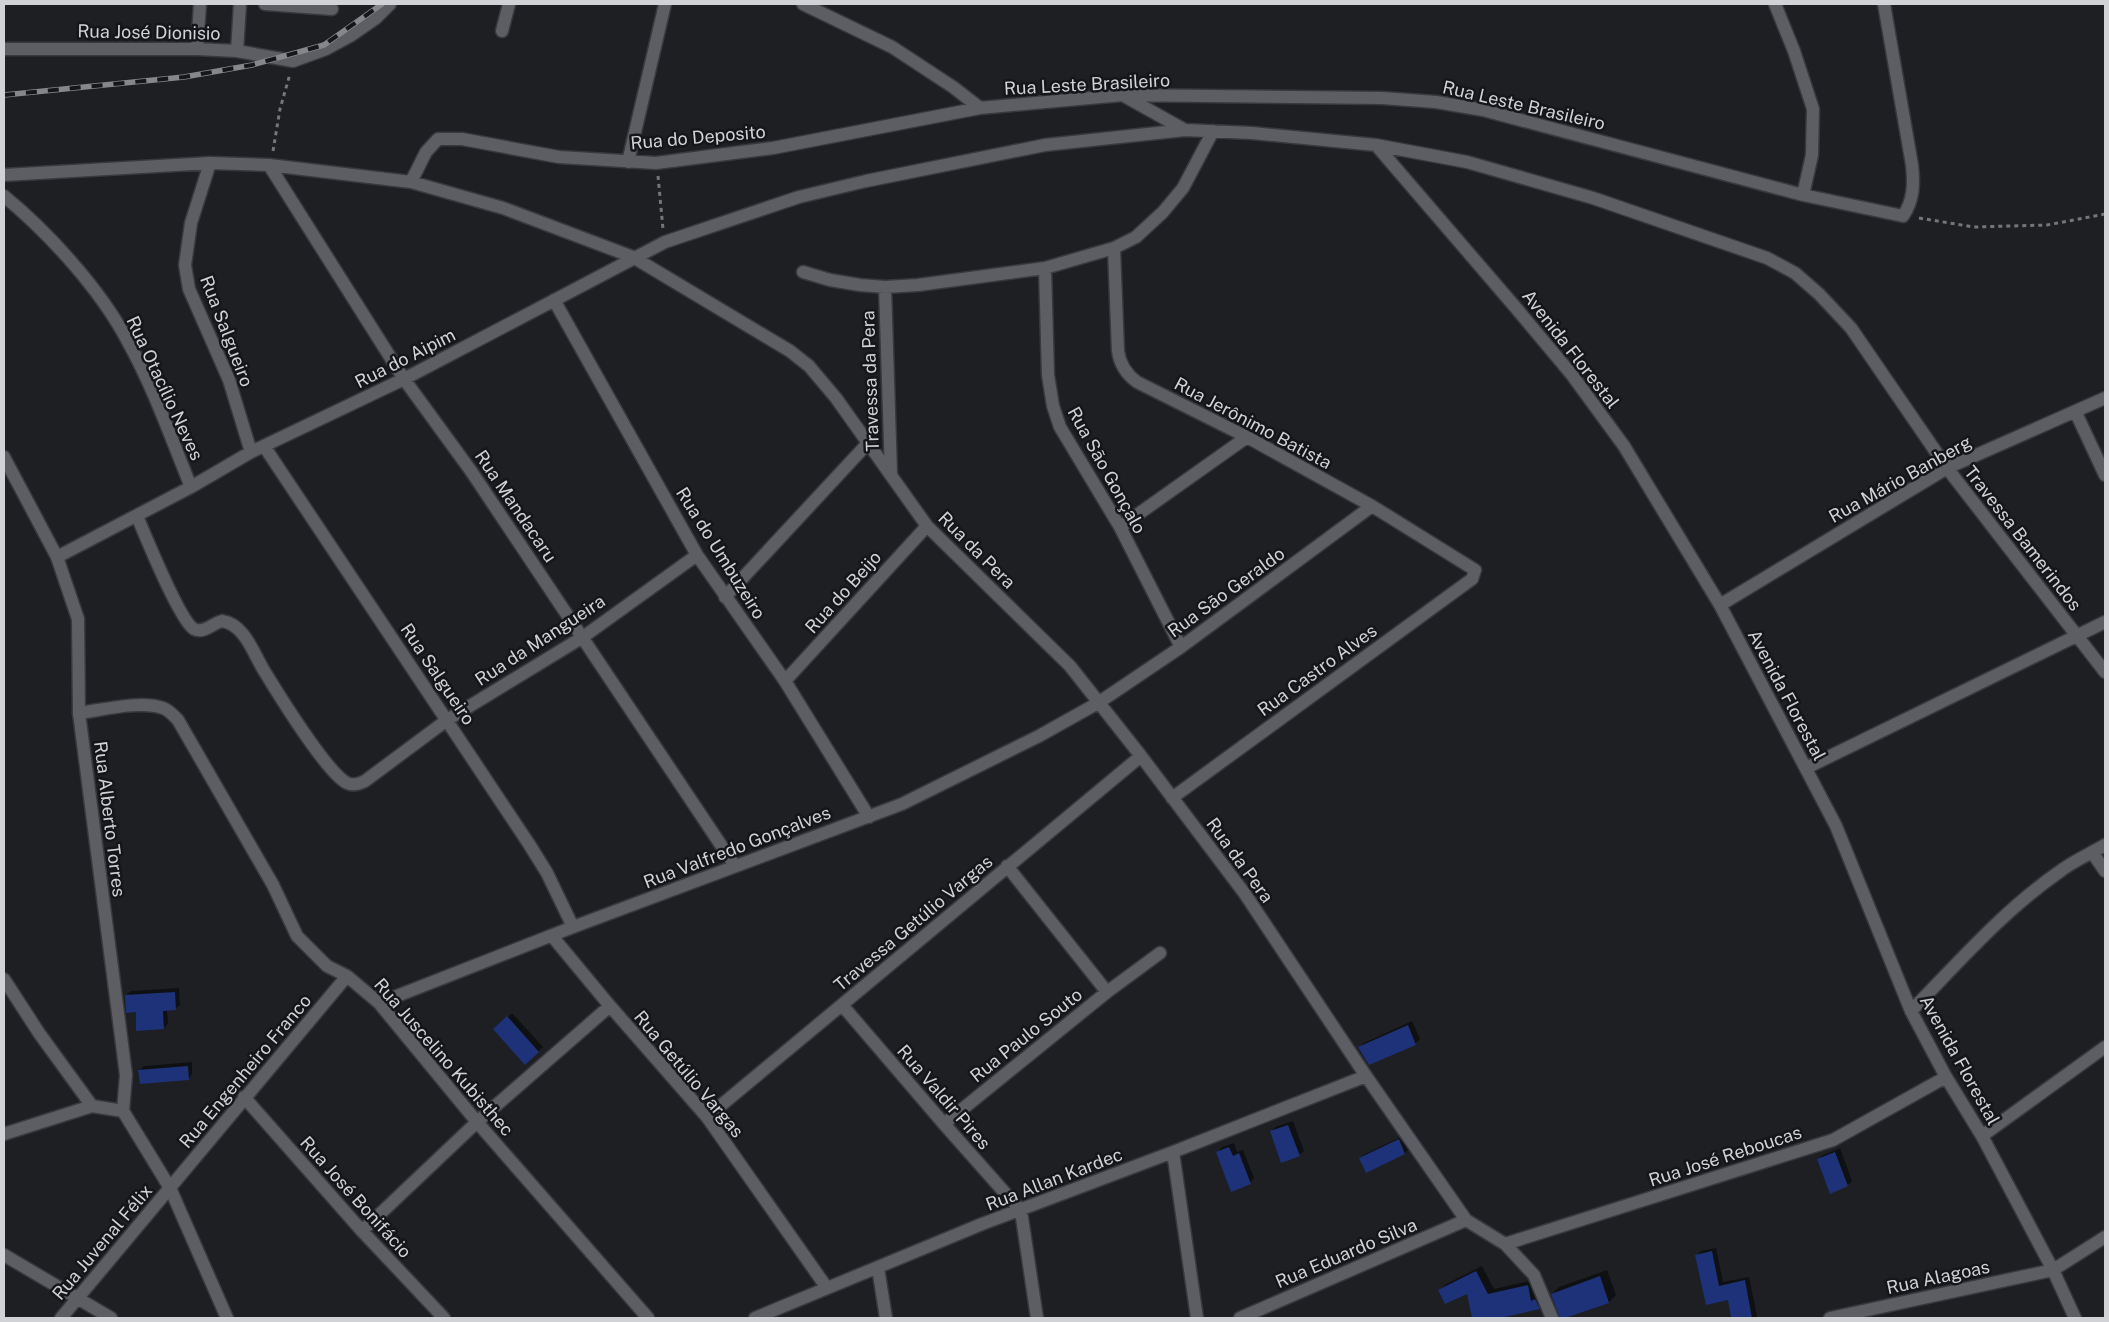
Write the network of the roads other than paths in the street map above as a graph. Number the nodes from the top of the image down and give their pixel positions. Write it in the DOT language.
graph roads {
  1 [pos="200,4"];
  2 [pos="240,4"];
  3 [pos="264,4"];
  4 [pos="390,4"];
  5 [pos="510,4"];
  6 [pos="665,4"];
  7 [pos="803,4"];
  8 [pos="1775,4"];
  9 [pos="1884,4"];
  10 [pos="332,9"];
  11 [pos="502,32"];
  12 [pos="4,49"];
  13 [pos="197,49"];
  14 [pos="237,51"];
  15 [pos="1123,96"];
  16 [pos="980,108"];
  17 [pos="1185,130"];
  18 [pos="1213,132"];
  19 [pos="1376,144"];
  20 [pos="628,162"];
  21 [pos="210,164"];
  22 [pos="269,165"];
  23 [pos="4,175"];
  24 [pos="411,182"];
  25 [pos="1803,195"];
  26 [pos="4,196"];
  27 [pos="1114,248"];
  28 [pos="633,257"];
  29 [pos="1045,268"];
  30 [pos="803,272"];
  31 [pos="885,287"];
  32 [pos="554,300"];
  33 [pos="404,379"];
  34 [pos="2105,398"];
  35 [pos="2076,412"];
  36 [pos="1247,437"];
  37 [pos="869,442"];
  38 [pos="264,446"];
  39 [pos="251,452"];
  40 [pos="4,457"];
  41 [pos="1947,468"];
  42 [pos="891,475"];
  43 [pos="2105,476"];
  44 [pos="191,487"];
  45 [pos="1372,506"];
  46 [pos="137,516"];
  47 [pos="927,526"];
  48 [pos="1120,527"];
  49 [pos="697,554"];
  50 [pos="57,557"];
  51 [pos="1473,567"];
  52 [pos="725,597"];
  53 [pos="1720,605"];
  54 [pos="2105,622"];
  55 [pos="2076,634"];
  56 [pos="583,637"];
  57 [pos="1181,646"];
  58 [pos="2105,672"];
  59 [pos="785,681"];
  60 [pos="1098,703"];
  61 [pos="79,713"];
  62 [pos="447,720"];
  63 [pos="1141,756"];
  64 [pos="1806,768"];
  65 [pos="1172,798"];
  66 [pos="869,817"];
  67 [pos="2105,845"];
  68 [pos="2092,852"];
  69 [pos="735,866"];
  70 [pos="1007,866"];
  71 [pos="2105,870"];
  72 [pos="573,927"];
  73 [pos="552,936"];
  74 [pos="1160,953"];
  75 [pos="347,976"];
  76 [pos="4,979"];
  77 [pos="1107,992"];
  78 [pos="379,1003"];
  79 [pos="842,1005"];
  80 [pos="610,1006"];
  81 [pos="1911,1011"];
  82 [pos="2105,1047"];
  83 [pos="1366,1076"];
  84 [pos="1946,1077"];
  85 [pos="244,1097"];
  86 [pos="92,1106"];
  87 [pos="123,1112"];
  88 [pos="707,1117"];
  89 [pos="476,1122"];
  90 [pos="944,1124"];
  91 [pos="4,1134"];
  92 [pos="1982,1136"];
  93 [pos="1173,1152"];
  94 [pos="170,1188"];
  95 [pos="1021,1211"];
  96 [pos="1466,1220"];
  97 [pos="362,1231"];
  98 [pos="2105,1237"];
  99 [pos="1504,1244"];
  100 [pos="4,1255"];
  101 [pos="878,1268"];
  102 [pos="2053,1270"];
  103 [pos="827,1288"];
  104 [pos="79,1299"];
  105 [pos="61,1318"];
  106 [pos="112,1318"];
  107 [pos="227,1318"];
  108 [pos="444,1318"];
  109 [pos="648,1318"];
  110 [pos="754,1318"];
  111 [pos="886,1318"];
  112 [pos="1037,1318"];
  113 [pos="1197,1318"];
  114 [pos="1240,1318"];
  115 [pos="1552,1318"];
  116 [pos="1830,1318"];
  117 [pos="2075,1318"];
  1 -- 13 [label="street"];
  2 -- 14 [label="street"];
  3 -- 10 [label="street"];
  4 -- 14 [label="street, Rua José Dionisio"];
  5 -- 11 [label="street"];
  6 -- 20 [label="street"];
  7 -- 16 [label="street"];
  8 -- 25 [label="street"];
  9 -- 25 [label="street, Rua Leste Brasileiro"];
  12 -- 13 [label="street, Rua José Dionisio"];
  13 -- 14 [label="street, Rua José Dionisio"];
  15 -- 16 [label="street, Rua Leste Brasileiro"];
  15 -- 17 [label="street"];
  15 -- 25 [label="street, Rua Leste Brasileiro"];
  16 -- 20 [label="street, Rua do Deposito"];
  17 -- 18 [label="street, Travessa Bamerindos"];
  17 -- 28 [label="street, Rua do Aipim"];
  18 -- 19 [label="street, Travessa Bamerindos"];
  18 -- 27 [label="street"];
  19 -- 41 [label="street, Travessa Bamerindos"];
  19 -- 53 [label="street, Avenida Florestal"];
  20 -- 24 [label="street, Rua do Deposito"];
  21 -- 22 [label="street, Rua da Pera"];
  21 -- 23 [label="street, Rua da Pera"];
  21 -- 39 [label="street, Rua Salgueiro"];
  22 -- 24 [label="street, Rua da Pera"];
  22 -- 33 [label="street, Rua Mandacaru"];
  24 -- 28 [label="street, Rua da Pera"];
  26 -- 44 [label="street, Rua Otacílio Neves"];
  27 -- 29 [label="street"];
  27 -- 36 [label="street, Rua Jerônimo Batista"];
  28 -- 32 [label="street, Rua do Aipim"];
  28 -- 37 [label="street, Rua da Pera"];
  29 -- 31 [label="street"];
  29 -- 48 [label="street, Rua São Gonçalo"];
  30 -- 31 [label="street"];
  31 -- 42 [label="street, Travessa da Pera"];
  32 -- 33 [label="street, Rua do Aipim"];
  32 -- 49 [label="street, Rua do Umbuzeiro"];
  33 -- 38 [label="street, Rua do Aipim"];
  33 -- 56 [label="street, Rua Mandacaru"];
  34 -- 35 [label="street, Rua Mário Banberg"];
  35 -- 41 [label="street, Rua Mário Banberg"];
  35 -- 43 [label="street"];
  36 -- 45 [label="street, Rua Jerônimo Batista"];
  36 -- 48 [label="street"];
  37 -- 42 [label="street, Rua da Pera"];
  37 -- 52 [label="street"];
  38 -- 39 [label="street, Rua do Aipim"];
  38 -- 62 [label="street, Rua Salgueiro"];
  39 -- 44 [label="street, Rua do Aipim"];
  40 -- 50 [label="street, Rua Alberto Torres"];
  41 -- 53 [label="street, Rua Mário Banberg"];
  41 -- 55 [label="street, Travessa Bamerindos"];
  42 -- 47 [label="street, Rua da Pera"];
  44 -- 46 [label="street, Rua do Aipim"];
  45 -- 51 [label="street, Rua Jerônimo Batista"];
  45 -- 57 [label="street, Rua São Geraldo"];
  46 -- 50 [label="street, Rua do Aipim"];
  46 -- 62 [label="street, Rua da Mangueira"];
  47 -- 59 [label="street, Rua do Beijo"];
  47 -- 60 [label="street, Rua da Pera"];
  48 -- 57 [label="street, Rua São Gonçalo"];
  49 -- 52 [label="street, Rua do Umbuzeiro"];
  49 -- 56 [label="street, Rua da Mangueira"];
  50 -- 61 [label="street, Rua Alberto Torres"];
  51 -- 65 [label="street, Rua Castro Alves"];
  52 -- 59 [label="street, Rua do Umbuzeiro"];
  53 -- 64 [label="street, Avenida Florestal"];
  54 -- 55 [label="street"];
  55 -- 58 [label="street, Travessa Bamerindos"];
  55 -- 64 [label="street"];
  56 -- 62 [label="street, Rua da Mangueira"];
  56 -- 69 [label="street, Rua Mandacaru"];
  57 -- 60 [label="street, Rua São Geraldo"];
  59 -- 66 [label="street, Rua do Umbuzeiro"];
  60 -- 63 [label="street, Rua da Pera"];
  60 -- 66 [label="street, Rua Valfredo Gonçalves"];
  61 -- 75 [label="street, Rua Juscelino Kubisthec"];
  61 -- 87 [label="street, Rua Alberto Torres"];
  62 -- 72 [label="street, Rua Salgueiro"];
  63 -- 65 [label="street, Rua da Pera"];
  63 -- 70 [label="street, Travessa Getúlio Vargas"];
  64 -- 81 [label="street, Avenida Florestal"];
  65 -- 83 [label="street, Rua da Pera"];
  66 -- 69 [label="street, Rua Valfredo Gonçalves"];
  67 -- 68 [label="street"];
  68 -- 71 [label="street"];
  68 -- 81 [label="street"];
  69 -- 72 [label="street, Rua Valfredo Gonçalves"];
  70 -- 77 [label="street, Rua Paulo Souto"];
  70 -- 79 [label="street, Travessa Getúlio Vargas"];
  72 -- 73 [label="street, Rua Valfredo Gonçalves"];
  73 -- 78 [label="street, Rua Valfredo Gonçalves"];
  73 -- 80 [label="street, Rua Getúlio Vargas"];
  74 -- 77 [label="street, Rua Paulo Souto"];
  75 -- 78 [label="street, Rua Juscelino Kubisthec"];
  75 -- 85 [label="street, Rua Engenheiro Franco"];
  76 -- 86 [label="street"];
  77 -- 90 [label="street, Rua Paulo Souto"];
  78 -- 89 [label="street, Rua Juscelino Kubisthec"];
  79 -- 88 [label="street, Travessa Getúlio Vargas"];
  79 -- 90 [label="street, Rua Valdir Pires"];
  80 -- 88 [label="street, Rua Getúlio Vargas"];
  80 -- 89 [label="street"];
  81 -- 84 [label="street, Avenida Florestal"];
  82 -- 92 [label="street"];
  83 -- 93 [label="street, Rua Allan Kardec"];
  83 -- 96 [label="street, Rua da Pera"];
  84 -- 92 [label="street, Avenida Florestal"];
  84 -- 99 [label="street, Rua José Reboucas"];
  85 -- 94 [label="street, Rua Engenheiro Franco"];
  85 -- 97 [label="street, Rua José Bonifácio"];
  86 -- 87 [label="street"];
  86 -- 91 [label="street"];
  87 -- 94 [label="street"];
  88 -- 103 [label="street, Rua Getúlio Vargas"];
  89 -- 97 [label="street"];
  89 -- 109 [label="street, Rua Juscelino Kubisthec"];
  90 -- 95 [label="street, Rua Valdir Pires"];
  92 -- 102 [label="street, Avenida Florestal"];
  93 -- 95 [label="street, Rua Allan Kardec"];
  93 -- 113 [label="street"];
  94 -- 104 [label="street, Rua Juvenal Félix"];
  94 -- 107 [label="street"];
  95 -- 101 [label="street, Rua Allan Kardec"];
  95 -- 112 [label="street"];
  96 -- 99 [label="street, Rua da Pera"];
  96 -- 114 [label="street, Rua Eduardo Silva"];
  97 -- 108 [label="street, Rua José Bonifácio"];
  98 -- 102 [label="street"];
  99 -- 115 [label="street, Rua da Pera"];
  100 -- 104 [label="street"];
  101 -- 103 [label="street, Rua Allan Kardec"];
  101 -- 111 [label="street"];
  102 -- 116 [label="street, Rua Alagoas"];
  102 -- 117 [label="street, Avenida Florestal"];
  103 -- 110 [label="street, Rua Allan Kardec"];
  104 -- 105 [label="street, Rua Juvenal Félix"];
  104 -- 106 [label="street"];
}
